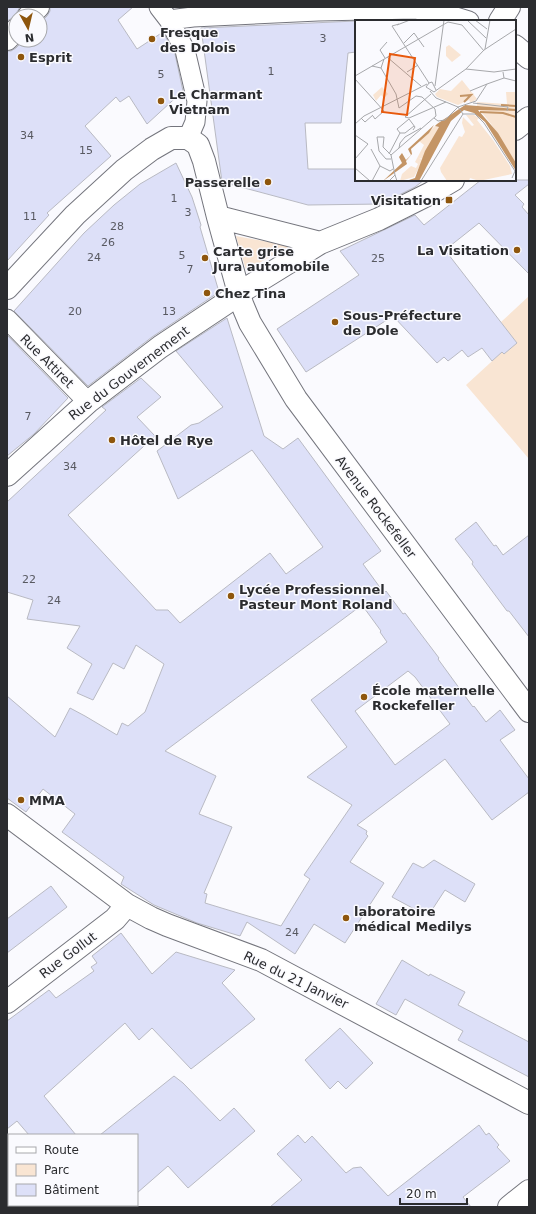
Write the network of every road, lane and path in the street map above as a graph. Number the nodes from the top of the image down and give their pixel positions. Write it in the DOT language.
graph roads {
  1 [pos="509,7"];
  2 [pos="164,13"];
  3 [pos="465,20"];
  4 [pos="501,20"];
  5 [pos="516,47"];
  6 [pos="529,58"];
  7 [pos="529,118"];
  8 [pos="516,128"];
  9 [pos="188,138"];
  10 [pos="451,181"];
  11 [pos="218,217"];
  12 [pos="320,243"];
  13 [pos="7,288"];
  14 [pos="238,293"];
  15 [pos="7,320"];
  16 [pos="88,402"];
  17 [pos="7,476"];
  18 [pos="529,712"];
  19 [pos="7,815"];
  20 [pos="127,905"];
  21 [pos="7,1002"];
  22 [pos="529,1103"];
  23 [pos="529,1191"];
  24 [pos="509,1207"];
  1 -- 4 [label="street"];
  2 -- 3 [label="street"];
  2 -- 9 [label="street"];
  5 -- 6 [label="street"];
  7 -- 8 [label="street"];
  9 -- 11 [label="street, Avenue Rockefeller"];
  9 -- 13 [label="street"];
  10 -- 12 [label="street, Rue du Gouvernement"];
  11 -- 12 [label="street"];
  11 -- 14 [label="street, Avenue Rockefeller"];
  12 -- 14 [label="street, Rue du Gouvernement"];
  14 -- 16 [label="street, Rue du Gouvernement"];
  14 -- 18 [label="street, Avenue Rockefeller"];
  15 -- 16 [label="street, Rue Attiret"];
  16 -- 17 [label="street, Rue du Gouvernement"];
  19 -- 20 [label="street, Rue du 21 Janvier"];
  20 -- 21 [label="street, Rue Gollut"];
  20 -- 22 [label="street, Rue du 21 Janvier"];
  23 -- 24 [label="street"];
}
